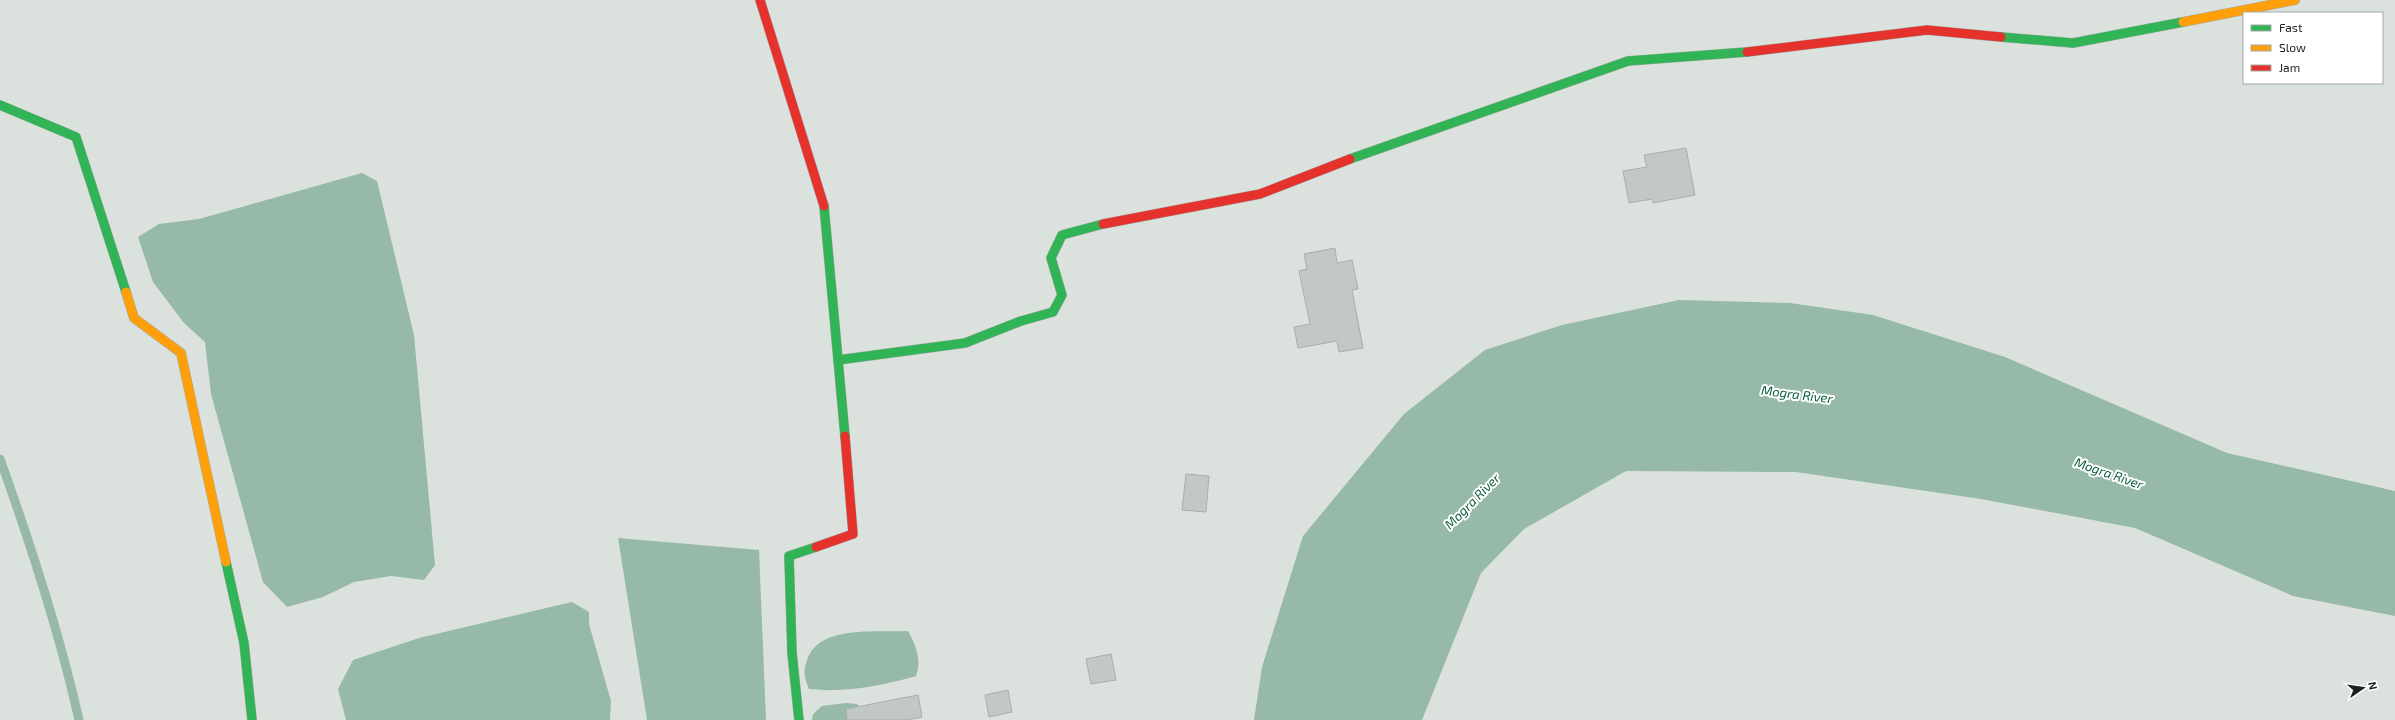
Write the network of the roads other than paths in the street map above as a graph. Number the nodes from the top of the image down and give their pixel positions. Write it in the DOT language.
graph roads {
  1 [pos="760,0"];
  2 [pos="2295,0"];
  3 [pos="0,105"];
  4 [pos="838,360"];
  5 [pos="252,720"];
  6 [pos="799,720"];
  1 -- 4 [label="street"];
  2 -- 4 [label="street"];
  3 -- 5 [label="street"];
  4 -- 6 [label="street"];
}
